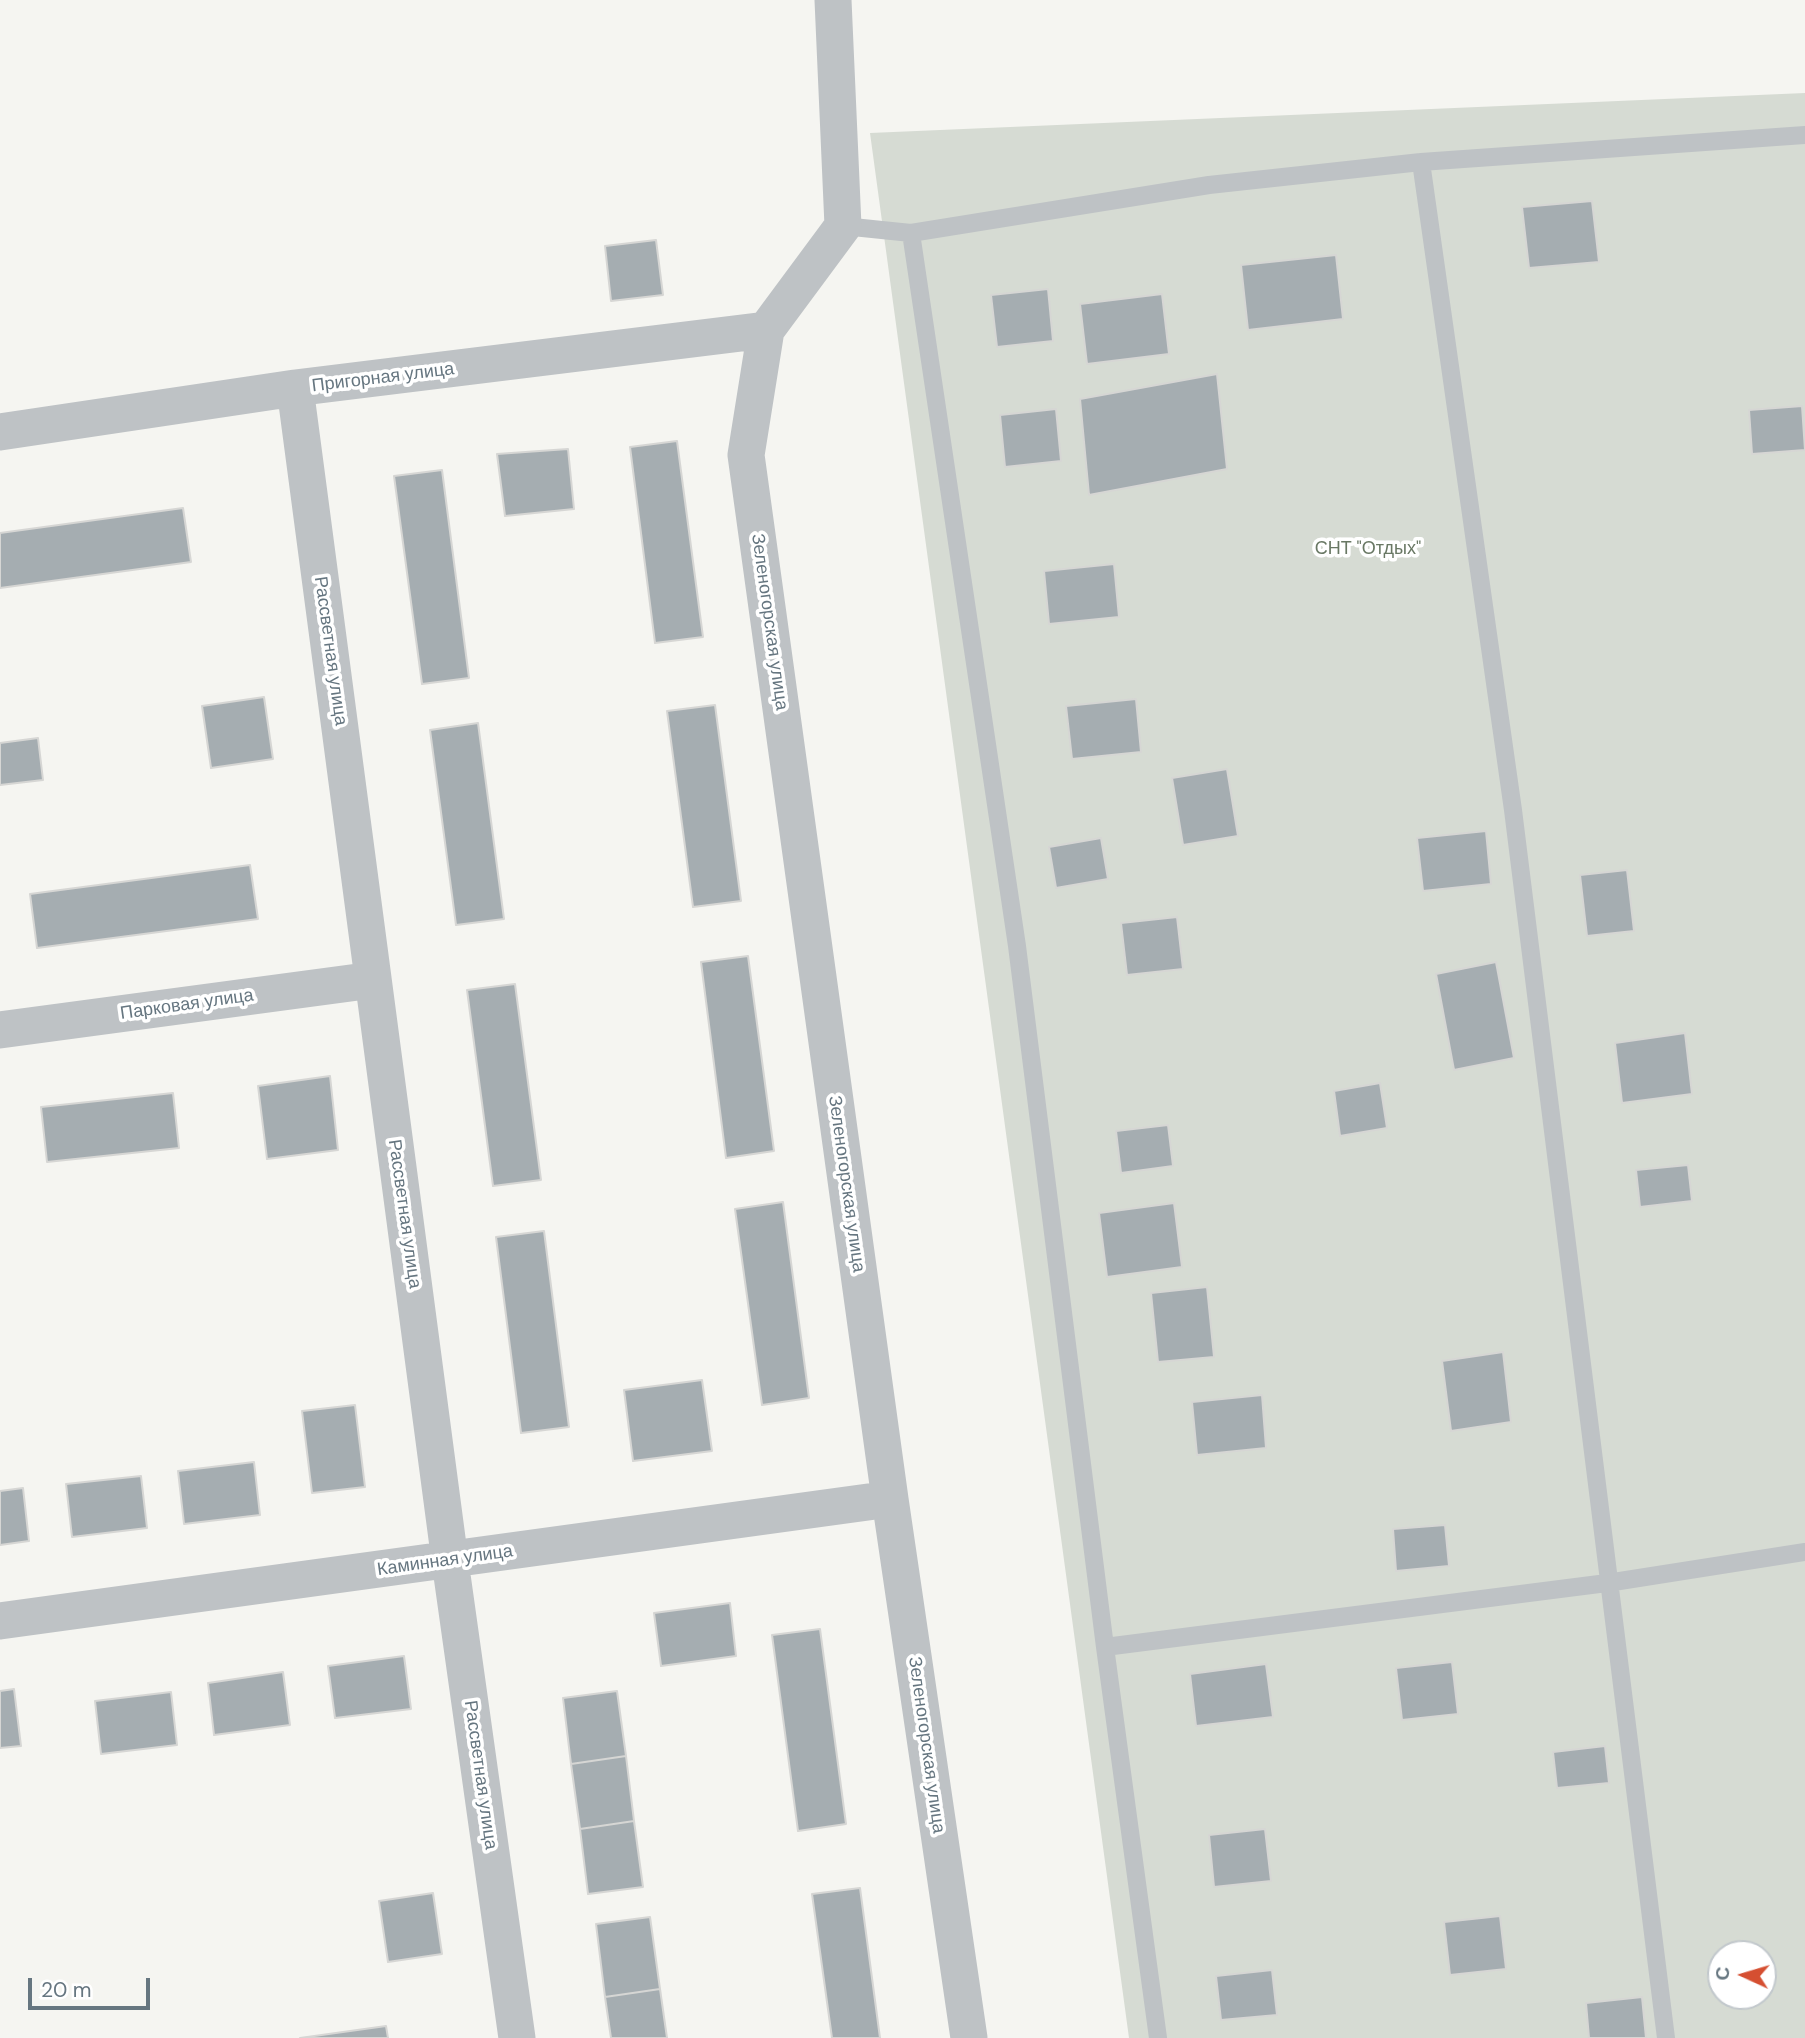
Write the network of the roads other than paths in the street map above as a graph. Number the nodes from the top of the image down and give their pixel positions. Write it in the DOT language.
graph roads {
  1 [pos="833,0"];
  2 [pos="1805,135"];
  3 [pos="1421,162"];
  4 [pos="843,226"];
  5 [pos="911,233"];
  6 [pos="766,330"];
  7 [pos="295,388"];
  8 [pos="0,432"];
  9 [pos="373,980"];
  10 [pos="0,1030"];
  11 [pos="890,1499"];
  12 [pos="1805,1552"];
  13 [pos="450,1561"];
  14 [pos="1607,1583"];
  15 [pos="0,1621"];
  16 [pos="1105,1647"];
  17 [pos="517,2038"];
  18 [pos="968,2038"];
  19 [pos="1158,2038"];
  20 [pos="1666,2038"];
  1 -- 4 [label="street"];
  2 -- 3 [label="lane"];
  3 -- 5 [label="lane"];
  3 -- 14 [label="lane"];
  4 -- 5 [label="lane"];
  4 -- 6 [label="street"];
  5 -- 16 [label="lane"];
  6 -- 7 [label="street, Пригорная улица"];
  6 -- 11 [label="street, Зеленогорская улица"];
  7 -- 8 [label="street, Пригорная улица"];
  7 -- 9 [label="street, Рассветная улица"];
  9 -- 10 [label="street, Парковая улица"];
  9 -- 13 [label="street, Рассветная улица"];
  11 -- 13 [label="street, Каминная улица"];
  11 -- 18 [label="street, Зеленогорская улица"];
  12 -- 14 [label="lane"];
  13 -- 15 [label="street, Каминная улица"];
  13 -- 17 [label="street, Рассветная улица"];
  14 -- 16 [label="lane"];
  14 -- 20 [label="lane"];
  16 -- 19 [label="lane"];
}
